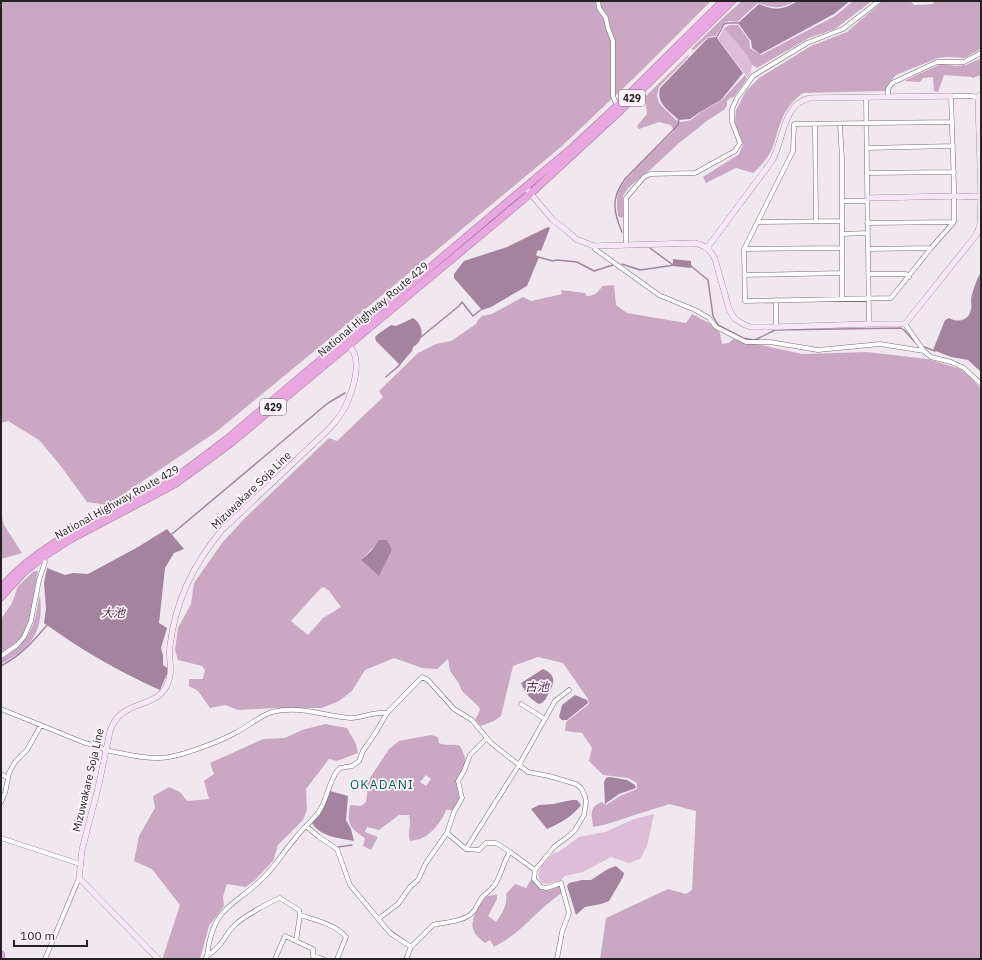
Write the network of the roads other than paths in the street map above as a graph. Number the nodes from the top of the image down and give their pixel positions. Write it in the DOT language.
graph roads {
  1 [pos="598,1"];
  2 [pos="723,1"];
  3 [pos="732,1"];
  4 [pos="879,1"];
  5 [pos="981,53"];
  6 [pos="888,96"];
  7 [pos="951,96"];
  8 [pos="979,96"];
  9 [pos="866,97"];
  10 [pos="617,106"];
  11 [pos="952,122"];
  12 [pos="815,124"];
  13 [pos="840,124"];
  14 [pos="866,124"];
  15 [pos="980,139"];
  16 [pos="953,146"];
  17 [pos="867,148"];
  18 [pos="954,172"];
  19 [pos="867,173"];
  20 [pos="528,191"];
  21 [pos="955,196"];
  22 [pos="981,197"];
  23 [pos="868,199"];
  24 [pos="842,201"];
  25 [pos="816,221"];
  26 [pos="842,221"];
  27 [pos="758,222"];
  28 [pos="867,222"];
  29 [pos="954,222"];
  30 [pos="981,224"];
  31 [pos="867,233"];
  32 [pos="842,234"];
  33 [pos="626,245"];
  34 [pos="594,246"];
  35 [pos="707,248"];
  36 [pos="842,248"];
  37 [pos="931,248"];
  38 [pos="744,249"];
  39 [pos="868,249"];
  40 [pos="842,273"];
  41 [pos="869,274"];
  42 [pos="744,275"];
  43 [pos="909,276"];
  44 [pos="842,298"];
  45 [pos="869,299"];
  46 [pos="776,300"];
  47 [pos="869,324"];
  48 [pos="905,324"];
  49 [pos="776,327"];
  50 [pos="346,342"];
  51 [pos="924,350"];
  52 [pos="981,384"];
  53 [pos="41,554"];
  54 [pos="1,588"];
  55 [pos="1,597"];
  56 [pos="1,656"];
  57 [pos="569,690"];
  58 [pos="522,704"];
  59 [pos="1,709"];
  60 [pos="387,713"];
  61 [pos="545,719"];
  62 [pos="41,725"];
  63 [pos="487,738"];
  64 [pos="105,750"];
  65 [pos="519,765"];
  66 [pos="1,774"];
  67 [pos="8,778"];
  68 [pos="1,802"];
  69 [pos="306,826"];
  70 [pos="447,833"];
  71 [pos="1,838"];
  72 [pos="466,849"];
  73 [pos="510,852"];
  74 [pos="80,864"];
  75 [pos="535,870"];
  76 [pos="78,878"];
  77 [pos="300,915"];
  78 [pos="378,919"];
  79 [pos="296,941"];
  80 [pos="412,946"];
  81 [pos="1,955"];
  82 [pos="206,957"];
  83 [pos="1,959"];
  84 [pos="45,959"];
  85 [pos="158,959"];
  86 [pos="212,959"];
  87 [pos="275,959"];
  88 [pos="323,959"];
  89 [pos="337,959"];
  90 [pos="406,959"];
  91 [pos="557,959"];
  1 -- 10 [label="street"];
  2 -- 10 [label="highway, National Highway Route 429 / 429"];
  3 -- 20 [label="highway, National Highway Route 429 / 429"];
  4 -- 33 [label="street"];
  5 -- 6 [label="street"];
  6 -- 7 [label="street"];
  6 -- 9 [label="street"];
  7 -- 8 [label="street"];
  7 -- 11 [label="street"];
  8 -- 15 [label="street"];
  9 -- 14 [label="street"];
  9 -- 35 [label="street"];
  10 -- 20 [label="highway, National Highway Route 429 / 429"];
  11 -- 14 [label="street"];
  11 -- 16 [label="street"];
  12 -- 13 [label="street"];
  12 -- 25 [label="street"];
  12 -- 27 [label="street"];
  13 -- 14 [label="street"];
  13 -- 24 [label="street"];
  14 -- 17 [label="street"];
  15 -- 22 [label="street"];
  16 -- 17 [label="street"];
  16 -- 18 [label="street"];
  17 -- 19 [label="street"];
  18 -- 19 [label="street"];
  18 -- 21 [label="street"];
  19 -- 23 [label="street"];
  20 -- 34 [label="street"];
  20 -- 50 [label="highway, National Highway Route 429 / 429"];
  21 -- 22 [label="street"];
  21 -- 23 [label="street"];
  21 -- 29 [label="street"];
  22 -- 30 [label="street"];
  23 -- 24 [label="street"];
  23 -- 28 [label="street"];
  24 -- 26 [label="street"];
  25 -- 26 [label="street"];
  25 -- 27 [label="street"];
  26 -- 32 [label="street"];
  27 -- 38 [label="street"];
  28 -- 29 [label="street"];
  28 -- 31 [label="street"];
  29 -- 37 [label="street"];
  30 -- 48 [label="street"];
  31 -- 32 [label="street"];
  31 -- 39 [label="street"];
  32 -- 36 [label="street"];
  33 -- 34 [label="street"];
  33 -- 35 [label="street"];
  34 -- 51 [label="street"];
  35 -- 49 [label="street"];
  36 -- 38 [label="street"];
  36 -- 40 [label="street"];
  37 -- 39 [label="street"];
  37 -- 43 [label="street"];
  38 -- 42 [label="street"];
  39 -- 41 [label="street"];
  40 -- 42 [label="street"];
  40 -- 44 [label="street"];
  41 -- 43 [label="street"];
  41 -- 45 [label="street"];
  42 -- 46 [label="street"];
  43 -- 45 [label="street"];
  44 -- 45 [label="street"];
  44 -- 46 [label="street"];
  45 -- 47 [label="street"];
  46 -- 49 [label="street"];
  47 -- 48 [label="street"];
  47 -- 49 [label="street"];
  48 -- 51 [label="street"];
  50 -- 53 [label="highway, National Highway Route 429 / 429"];
  50 -- 64 [label="street, Mizuwakare Soja Line"];
  51 -- 52 [label="street"];
  53 -- 54 [label="highway, National Highway Route 429 / 429"];
  53 -- 55 [label="highway, National Highway Route 429 / 429"];
  53 -- 56 [label="street"];
  57 -- 61 [label="street"];
  58 -- 61 [label="street"];
  59 -- 62 [label="street"];
  60 -- 63 [label="street"];
  60 -- 64 [label="street"];
  60 -- 69 [label="street"];
  61 -- 65 [label="street"];
  62 -- 64 [label="street"];
  62 -- 67 [label="street"];
  63 -- 65 [label="street"];
  63 -- 70 [label="street"];
  64 -- 74 [label="street, Mizuwakare Soja Line"];
  65 -- 72 [label="street"];
  65 -- 75 [label="street"];
  66 -- 67 [label="street"];
  67 -- 68 [label="street"];
  69 -- 78 [label="street"];
  69 -- 82 [label="street"];
  70 -- 72 [label="street"];
  70 -- 78 [label="street"];
  71 -- 74 [label="street"];
  72 -- 73 [label="street"];
  73 -- 75 [label="street"];
  73 -- 80 [label="street"];
  74 -- 76 [label="street, Mizuwakare Soja Line"];
  75 -- 91 [label="street"];
  76 -- 84 [label="street"];
  76 -- 85 [label="street"];
  77 -- 79 [label="street"];
  77 -- 82 [label="street"];
  77 -- 89 [label="street"];
  78 -- 80 [label="street"];
  79 -- 87 [label="street"];
  79 -- 88 [label="street"];
  80 -- 90 [label="street"];
  81 -- 83 [label="highway"];
  82 -- 86 [label="street"];
}
